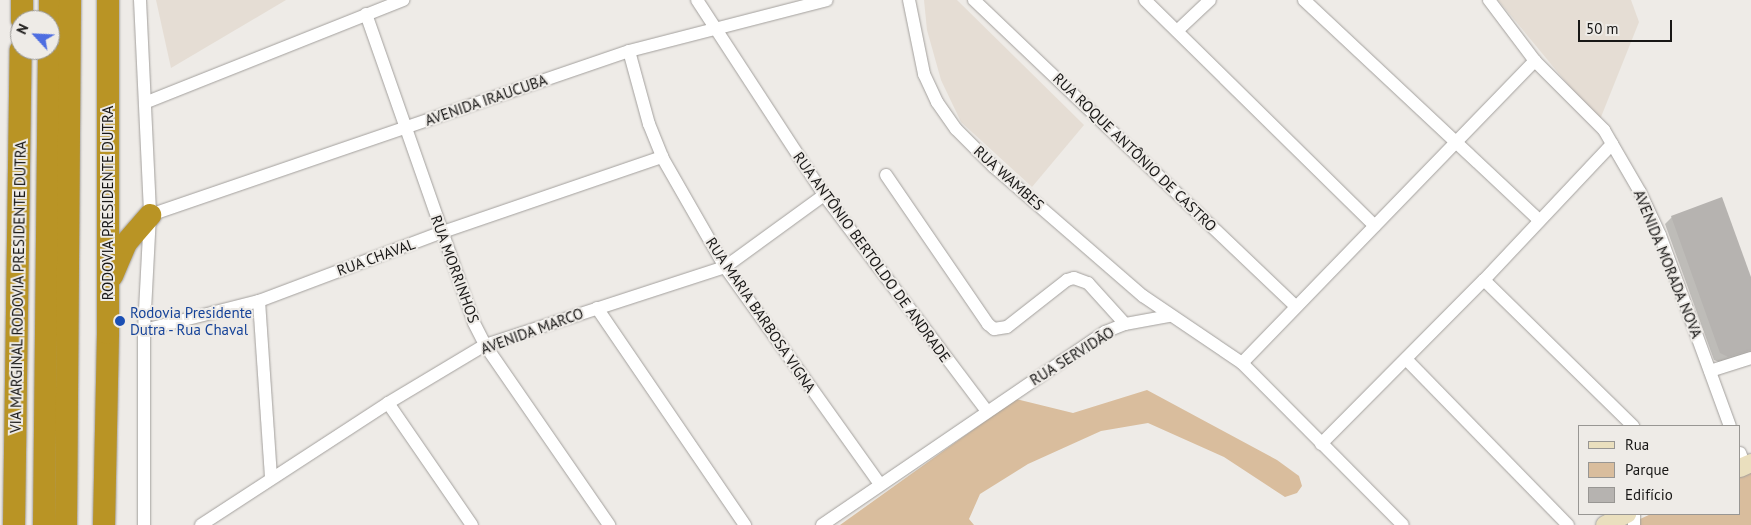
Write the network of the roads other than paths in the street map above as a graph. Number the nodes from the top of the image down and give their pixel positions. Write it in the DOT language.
graph roads {
  1 [pos="70,0"];
  2 [pos="108,0"];
  3 [pos="140,0"];
  4 [pos="402,0"];
  5 [pos="697,0"];
  6 [pos="827,0"];
  7 [pos="910,0"];
  8 [pos="974,0"];
  9 [pos="1145,0"];
  10 [pos="1210,0"];
  11 [pos="1304,0"];
  12 [pos="1488,0"];
  13 [pos="810,2"];
  14 [pos="366,14"];
  15 [pos="714,28"];
  16 [pos="1177,31"];
  17 [pos="629,51"];
  18 [pos="21,60"];
  19 [pos="49,60"];
  20 [pos="1535,61"];
  21 [pos="146,102"];
  22 [pos="405,127"];
  23 [pos="1458,143"];
  24 [pos="1612,144"];
  25 [pos="662,157"];
  26 [pos="886,175"];
  27 [pos="824,195"];
  28 [pos="150,215"];
  29 [pos="1539,220"];
  30 [pos="1375,226"];
  31 [pos="440,233"];
  32 [pos="726,267"];
  33 [pos="1484,280"];
  34 [pos="108,299"];
  35 [pos="258,301"];
  36 [pos="1295,306"];
  37 [pos="597,308"];
  38 [pos="1169,316"];
  39 [pos="1125,324"];
  40 [pos="144,330"];
  41 [pos="485,345"];
  42 [pos="1751,358"];
  43 [pos="1406,359"];
  44 [pos="1242,363"];
  45 [pos="1710,371"];
  46 [pos="388,403"];
  47 [pos="986,410"];
  48 [pos="1633,425"];
  49 [pos="1730,425"];
  50 [pos="1321,444"];
  51 [pos="271,478"];
  52 [pos="880,484"];
  53 [pos="1625,515"];
  54 [pos="14,525"];
  55 [pos="44,525"];
  56 [pos="66,525"];
  57 [pos="104,525"];
  58 [pos="144,525"];
  59 [pos="201,525"];
  60 [pos="472,525"];
  61 [pos="609,525"];
  62 [pos="745,525"];
  63 [pos="822,525"];
  64 [pos="1402,525"];
  65 [pos="1568,525"];
  66 [pos="1605,525"];
  1 -- 56 [label="highway"];
  2 -- 34 [label="highway, RODOVIA PRESIDENTE DUTRA"];
  3 -- 21 [label="street"];
  4 -- 14 [label="street"];
  5 -- 15 [label="street, RUA ANTÔNIO BERTOLDO DE ANDRADE"];
  6 -- 13 [label="street, AVENIDA IRAUCUBA"];
  7 -- 38 [label="street, RUA WAMBES"];
  8 -- 36 [label="street, RUA ROQUE ANTÔNIO DE CASTRO"];
  9 -- 16 [label="street"];
  10 -- 16 [label="street"];
  11 -- 23 [label="street"];
  12 -- 20 [label="street, AVENIDA MORADA NOVA"];
  13 -- 15 [label="street, AVENIDA IRAUCUBA"];
  14 -- 21 [label="street"];
  14 -- 22 [label="street, RUA MORRINHOS"];
  15 -- 17 [label="street, AVENIDA IRAUCUBA"];
  15 -- 27 [label="street, RUA ANTÔNIO BERTOLDO DE ANDRADE"];
  16 -- 30 [label="street"];
  17 -- 22 [label="street, AVENIDA IRAUCUBA"];
  17 -- 25 [label="street, RUA MARIA BARBOSA VIGNA"];
  18 -- 54 [label="highway, VIA MARGINAL RODOVIA PRESIDENTE DUTRA"];
  19 -- 55 [label="highway"];
  20 -- 23 [label="street"];
  20 -- 24 [label="street, AVENIDA MORADA NOVA"];
  21 -- 28 [label="street"];
  22 -- 28 [label="street, AVENIDA IRAUCUBA"];
  22 -- 31 [label="street, RUA MORRINHOS"];
  23 -- 29 [label="street"];
  23 -- 30 [label="street"];
  24 -- 29 [label="street"];
  24 -- 45 [label="street, AVENIDA MORADA NOVA"];
  25 -- 31 [label="street, RUA CHAVAL"];
  25 -- 32 [label="street, RUA MARIA BARBOSA VIGNA"];
  26 -- 39 [label="street"];
  27 -- 32 [label="street, AVENIDA MARCO"];
  27 -- 47 [label="street, RUA ANTÔNIO BERTOLDO DE ANDRADE"];
  28 -- 34 [label="highway"];
  28 -- 40 [label="street"];
  29 -- 33 [label="street"];
  30 -- 36 [label="street"];
  31 -- 35 [label="street, RUA CHAVAL"];
  31 -- 41 [label="street, RUA MORRINHOS"];
  32 -- 37 [label="street, AVENIDA MARCO"];
  32 -- 52 [label="street, RUA MARIA BARBOSA VIGNA"];
  33 -- 43 [label="street"];
  33 -- 48 [label="street"];
  34 -- 57 [label="highway, RODOVIA PRESIDENTE DUTRA"];
  35 -- 40 [label="street, RUA CHAVAL"];
  35 -- 51 [label="street"];
  36 -- 44 [label="street"];
  37 -- 41 [label="street, AVENIDA MARCO"];
  37 -- 62 [label="street"];
  38 -- 39 [label="street, RUA SERVIDÃO"];
  38 -- 44 [label="street"];
  39 -- 47 [label="street, RUA SERVIDÃO"];
  40 -- 58 [label="street"];
  41 -- 46 [label="street, AVENIDA MARCO"];
  41 -- 61 [label="street, RUA MORRINHOS"];
  42 -- 45 [label="street"];
  43 -- 50 [label="street"];
  43 -- 65 [label="street"];
  44 -- 50 [label="street"];
  45 -- 49 [label="street, AVENIDA MORADA NOVA"];
  46 -- 51 [label="street, AVENIDA MARCO"];
  46 -- 60 [label="street"];
  47 -- 52 [label="street, RUA SERVIDÃO"];
  50 -- 64 [label="street"];
  51 -- 59 [label="street, AVENIDA MARCO"];
  52 -- 63 [label="street, RUA SERVIDÃO"];
  53 -- 66 [label="street"];
}
